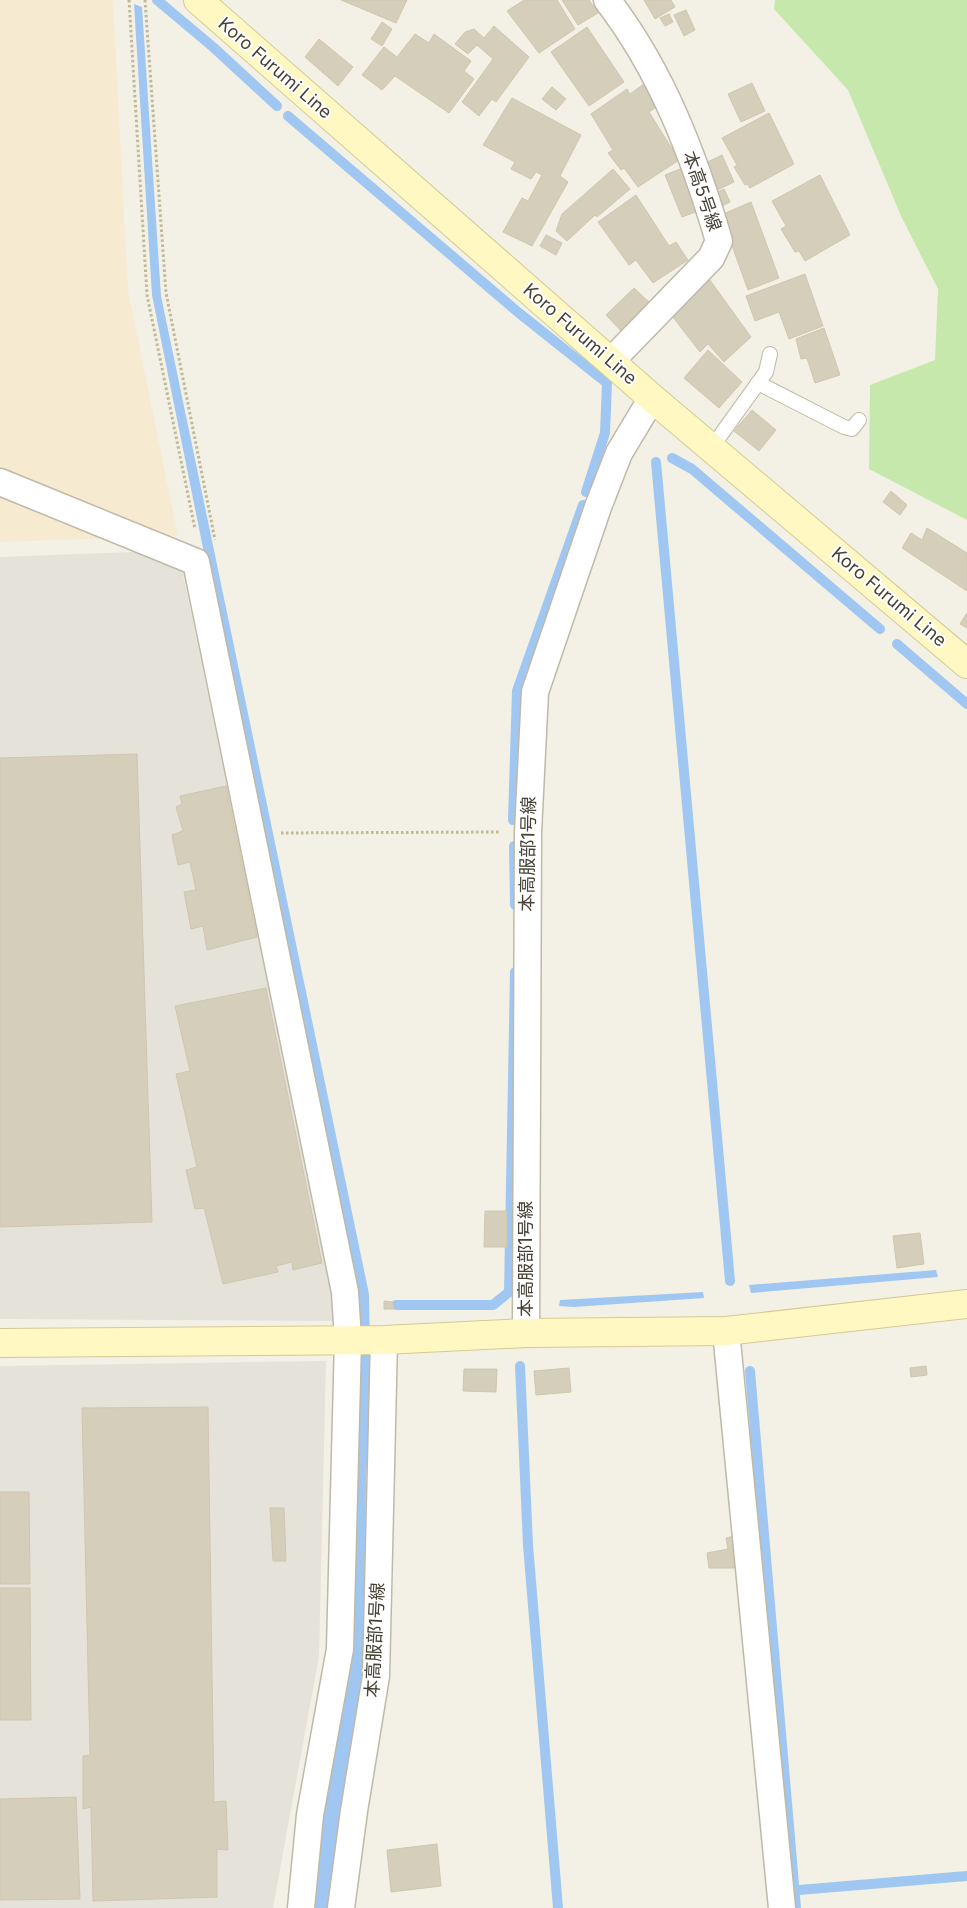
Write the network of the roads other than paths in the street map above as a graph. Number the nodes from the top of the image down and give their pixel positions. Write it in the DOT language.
graph roads {
  1 [pos="198,0"];
  2 [pos="607,0"];
  3 [pos="770,354"];
  4 [pos="611,361"];
  5 [pos="758,383"];
  6 [pos="652,398"];
  7 [pos="859,420"];
  8 [pos="712,447"];
  9 [pos="0,482"];
  10 [pos="967,664"];
  11 [pos="967,1304"];
  12 [pos="726,1331"];
  13 [pos="526,1333"];
  14 [pos="348,1340"];
  15 [pos="384,1340"];
  16 [pos="0,1343"];
  17 [pos="301,1908"];
  18 [pos="341,1908"];
  19 [pos="782,1908"];
  1 -- 4 [label="main road, Koro Furumi Line"];
  2 -- 4 [label="street, 本高5号線"];
  3 -- 5 [label="lane"];
  4 -- 6 [label="main road, Koro Furumi Line"];
  5 -- 7 [label="lane"];
  5 -- 8 [label="lane"];
  6 -- 8 [label="main road, Koro Furumi Line"];
  6 -- 13 [label="street, 本高服部1号線"];
  8 -- 10 [label="main road, Koro Furumi Line"];
  9 -- 14 [label="street"];
  11 -- 12 [label="main road"];
  12 -- 13 [label="main road"];
  12 -- 19 [label="street"];
  13 -- 15 [label="main road"];
  14 -- 15 [label="main road"];
  14 -- 16 [label="main road"];
  14 -- 17 [label="street"];
  15 -- 18 [label="street, 本高服部1号線"];
}
